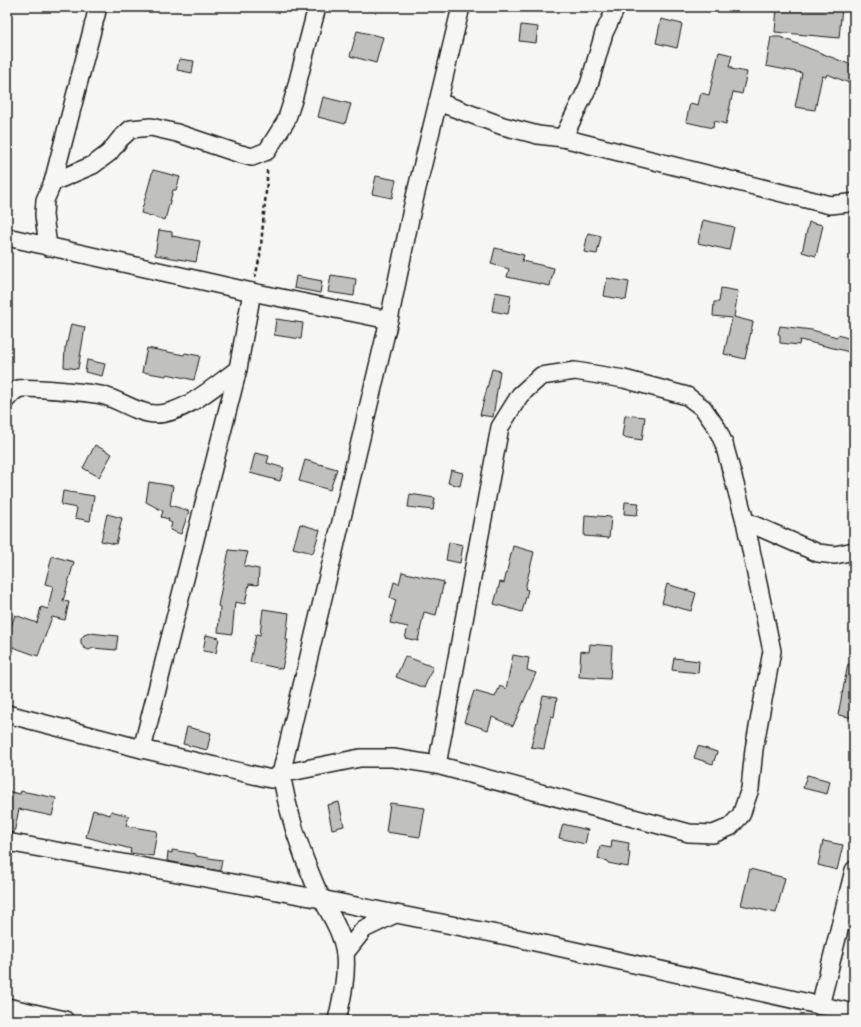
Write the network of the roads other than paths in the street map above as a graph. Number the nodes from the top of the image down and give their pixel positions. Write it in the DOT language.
graph roads {
  1 [pos="98,7"];
  2 [pos="317,7"];
  3 [pos="461,7"];
  4 [pos="615,7"];
  5 [pos="438,102"];
  6 [pos="563,138"];
  7 [pos="53,182"];
  8 [pos="854,202"];
  9 [pos="7,237"];
  10 [pos="48,247"];
  11 [pos="252,292"];
  12 [pos="389,320"];
  13 [pos="238,369"];
  14 [pos="7,399"];
  15 [pos="745,521"];
  16 [pos="854,551"];
  17 [pos="7,714"];
  18 [pos="142,749"];
  19 [pos="437,765"];
  20 [pos="281,774"];
  21 [pos="7,842"];
  22 [pos="854,870"];
  23 [pos="321,899"];
  24 [pos="395,914"];
  25 [pos="345,953"];
  26 [pos="820,1006"];
  27 [pos="7,1007"];
  28 [pos="854,1013"];
  29 [pos="65,1020"];
  30 [pos="338,1020"];
  1 -- 7 [label="street"];
  2 -- 7 [label="street"];
  3 -- 5 [label="street"];
  4 -- 6 [label="street"];
  5 -- 6 [label="street"];
  5 -- 12 [label="street"];
  6 -- 8 [label="street"];
  7 -- 10 [label="street"];
  9 -- 10 [label="street"];
  10 -- 11 [label="street"];
  11 -- 12 [label="street"];
  11 -- 13 [label="street"];
  12 -- 20 [label="street"];
  13 -- 14 [label="street"];
  13 -- 18 [label="street"];
  15 -- 16 [label="street"];
  15 -- 19 [label="street"];
  15 -- 19 [label="street"];
  17 -- 18 [label="street"];
  18 -- 20 [label="street"];
  19 -- 20 [label="street"];
  20 -- 23 [label="street"];
  21 -- 23 [label="street"];
  22 -- 26 [label="street"];
  23 -- 24 [label="street"];
  23 -- 25 [label="street"];
  24 -- 25 [label="street"];
  24 -- 26 [label="street"];
  25 -- 30 [label="street"];
  26 -- 28 [label="street"];
  27 -- 29 [label="street"];
}
